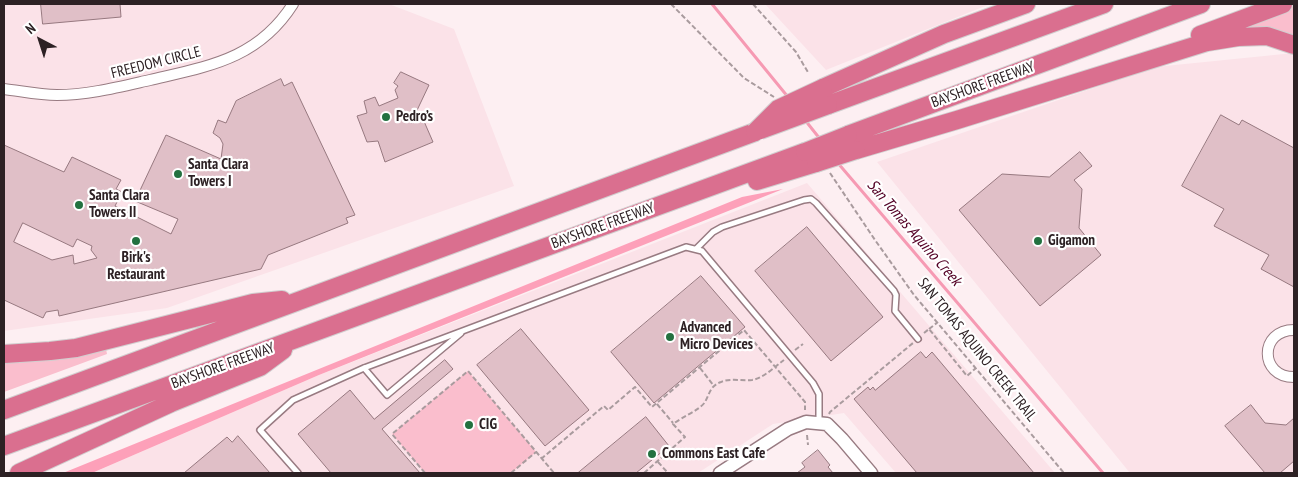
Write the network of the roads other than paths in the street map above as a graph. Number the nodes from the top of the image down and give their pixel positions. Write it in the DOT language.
graph roads {
  1 [pos="293,4"];
  2 [pos="1008,4"];
  3 [pos="1026,4"];
  4 [pos="1104,4"];
  5 [pos="1201,4"];
  6 [pos="1283,4"];
  7 [pos="944,34"];
  8 [pos="1294,45"];
  9 [pos="1076,83"];
  10 [pos="4,89"];
  11 [pos="755,132"];
  12 [pos="852,142"];
  13 [pos="696,249"];
  14 [pos="303,299"];
  15 [pos="465,330"];
  16 [pos="1294,330"];
  17 [pos="301,337"];
  18 [pos="918,339"];
  19 [pos="4,354"];
  20 [pos="364,368"];
  21 [pos="1294,377"];
  22 [pos="4,410"];
  23 [pos="818,423"];
  24 [pos="4,446"];
  25 [pos="19,473"];
  26 [pos="298,473"];
  27 [pos="720,473"];
  28 [pos="871,473"];
  1 -- 10 [label="street, FREEDOM CIRCLE"];
  2 -- 7 [label="highway"];
  3 -- 7 [label="highway"];
  4 -- 11 [label="highway, bridge"];
  5 -- 12 [label="highway, BAYSHORE FREEWAY"];
  6 -- 9 [label="highway"];
  7 -- 11 [label="highway, bridge"];
  8 -- 9 [label="highway"];
  9 -- 12 [label="highway"];
  11 -- 14 [label="highway"];
  12 -- 17 [label="highway, BAYSHORE FREEWAY, bridge"];
  13 -- 15 [label="lane"];
  13 -- 18 [label="lane"];
  13 -- 23 [label="lane"];
  14 -- 19 [label="highway"];
  14 -- 22 [label="highway"];
  15 -- 20 [label="lane"];
  15 -- 20 [label="lane"];
  16 -- 21 [label="street"];
  17 -- 24 [label="highway, BAYSHORE FREEWAY"];
  17 -- 25 [label="highway"];
  20 -- 26 [label="lane"];
  23 -- 27 [label="street"];
  23 -- 28 [label="street"];
}
